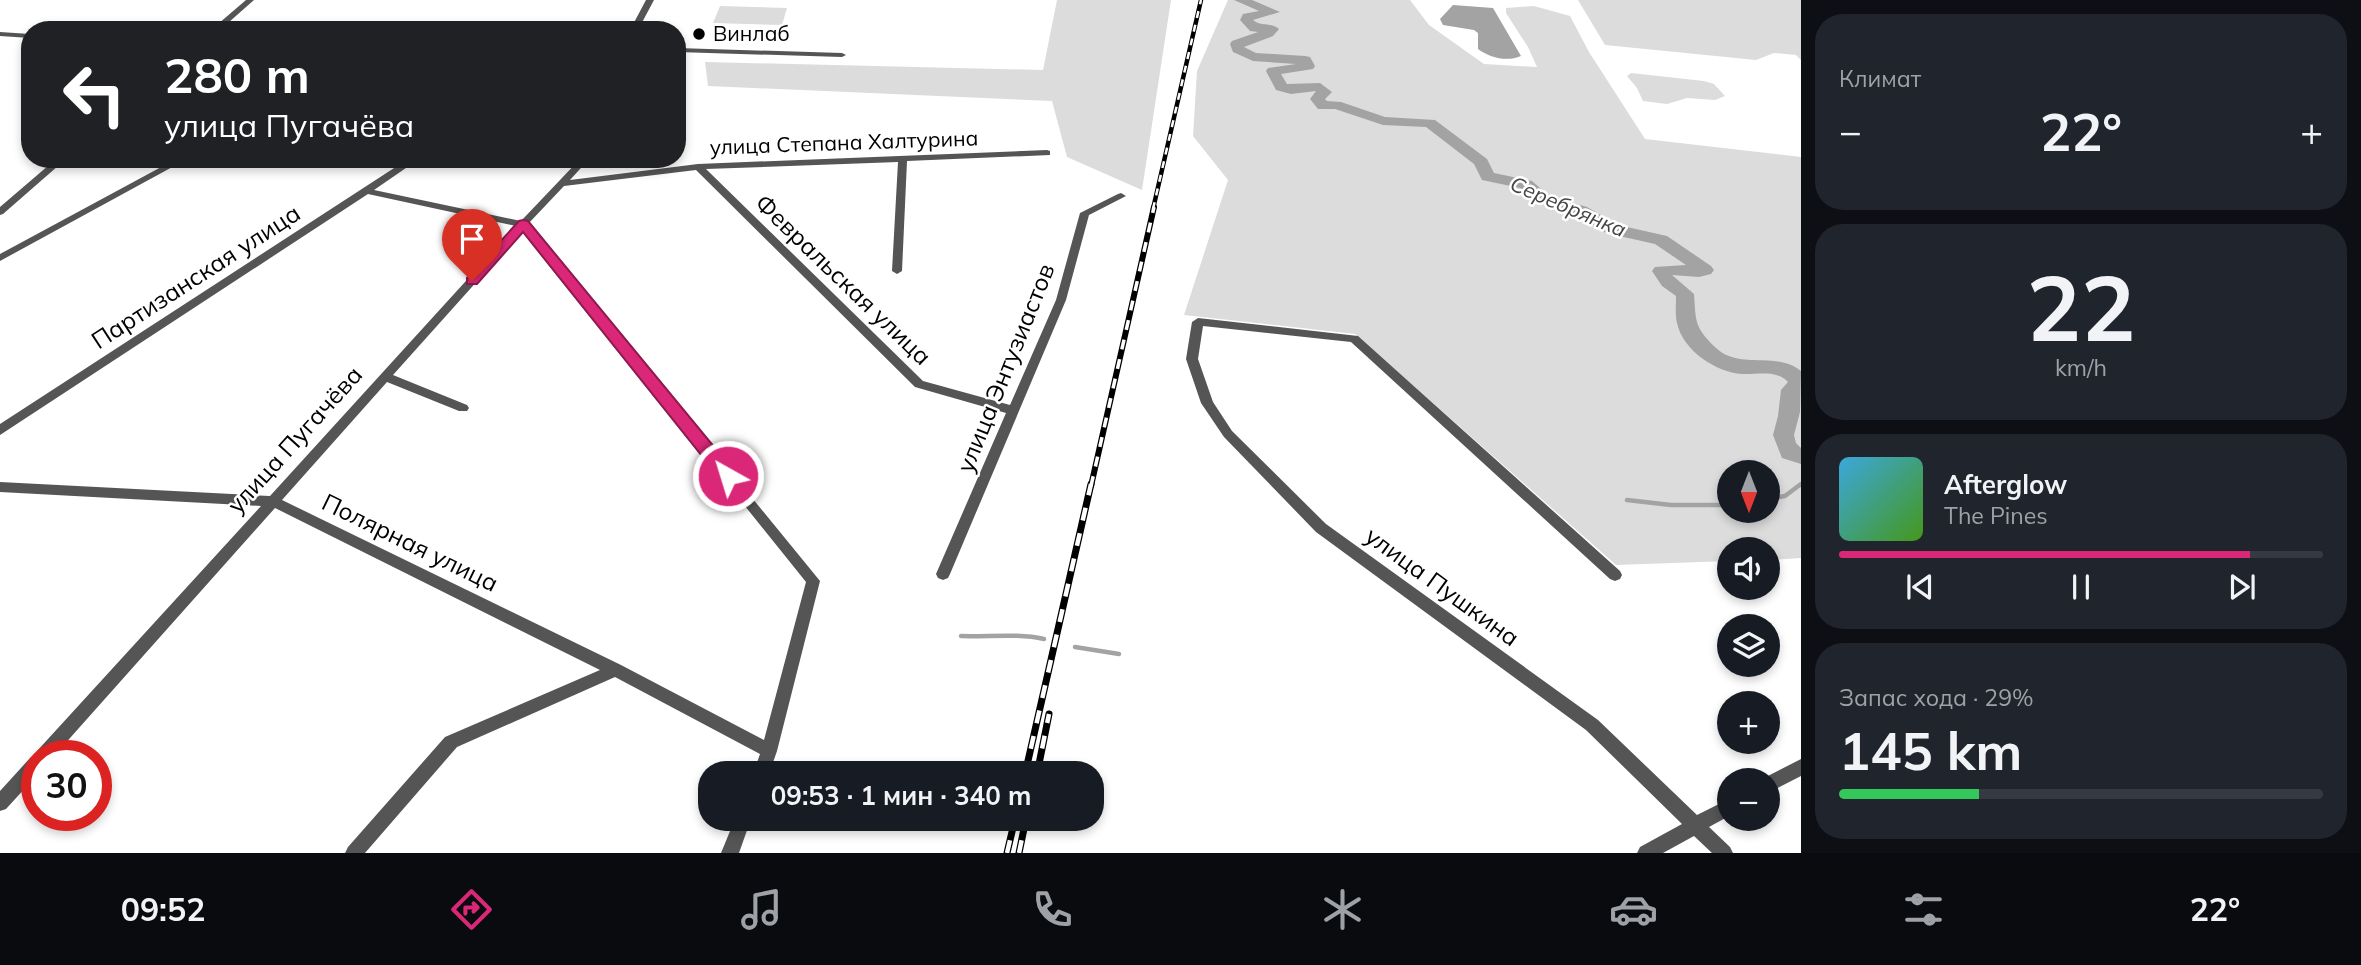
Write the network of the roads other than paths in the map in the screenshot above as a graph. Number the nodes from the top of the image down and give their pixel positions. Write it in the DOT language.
graph roads {
  1 [pos="250,0"];
  2 [pos="650,0"];
  3 [pos="226,21"];
  4 [pos="639,21"];
  5 [pos="0,34"];
  6 [pos="21,35"];
  7 [pos="686,50"];
  8 [pos="842,55"];
  9 [pos="1047,153"];
  10 [pos="903,158"];
  11 [pos="698,167"];
  12 [pos="51,168"];
  13 [pos="166,168"];
  14 [pos="401,168"];
  15 [pos="576,168"];
  16 [pos="560,184"];
  17 [pos="366,191"];
  18 [pos="1121,195"];
  19 [pos="0,212"];
  20 [pos="523,224"];
  21 [pos="0,258"];
  22 [pos="897,271"];
  23 [pos="1198,322"];
  24 [pos="386,376"];
  25 [pos="463,408"];
  26 [pos="1013,410"];
  27 [pos="0,430"];
  28 [pos="0,487"];
  29 [pos="274,500"];
  30 [pos="943,574"];
  31 [pos="1615,575"];
  32 [pos="616,670"];
  33 [pos="57,740"];
  34 [pos="769,751"];
  35 [pos="766,761"];
  36 [pos="1801,766"];
  37 [pos="1780,778"];
  38 [pos="21,780"];
  39 [pos="0,803"];
  40 [pos="1717,813"];
  41 [pos="1695,825"];
  42 [pos="738,831"];
  43 [pos="354,853"];
  44 [pos="730,853"];
  45 [pos="1646,853"];
  46 [pos="1724,853"];
  1 -- 3 [label="street"];
  2 -- 4 [label="street"];
  5 -- 6 [label="street"];
  7 -- 8 [label="street"];
  9 -- 10 [label="street, улица Степана Халтурина"];
  10 -- 11 [label="street, улица Степана Халтурина"];
  10 -- 22 [label="street"];
  11 -- 16 [label="street, улица Степана Халтурина"];
  11 -- 26 [label="street, Февральская улица"];
  12 -- 19 [label="street"];
  13 -- 21 [label="street"];
  14 -- 17 [label="street, Партизанская улица"];
  15 -- 16 [label="street, улица Пугачёва"];
  16 -- 20 [label="street, улица Пугачёва"];
  17 -- 20 [label="street"];
  17 -- 27 [label="street, Партизанская улица"];
  18 -- 26 [label="street, улица Энтузиастов"];
  20 -- 24 [label="street, улица Пугачёва"];
  20 -- 34 [label="street"];
  23 -- 31 [label="street"];
  23 -- 41 [label="street, улица Пушкина"];
  24 -- 25 [label="street"];
  24 -- 29 [label="street, улица Пугачёва"];
  26 -- 30 [label="street, улица Энтузиастов"];
  28 -- 29 [label="street, Полярная улица"];
  29 -- 32 [label="street, Полярная улица"];
  29 -- 33 [label="street, улица Пугачёва"];
  32 -- 34 [label="street, Полярная улица"];
  32 -- 43 [label="street"];
  34 -- 35 [label="street"];
  36 -- 37 [label="street"];
  38 -- 39 [label="street"];
  40 -- 41 [label="street"];
  41 -- 45 [label="street"];
  41 -- 46 [label="street, улица Пушкина"];
  42 -- 44 [label="street"];
}
